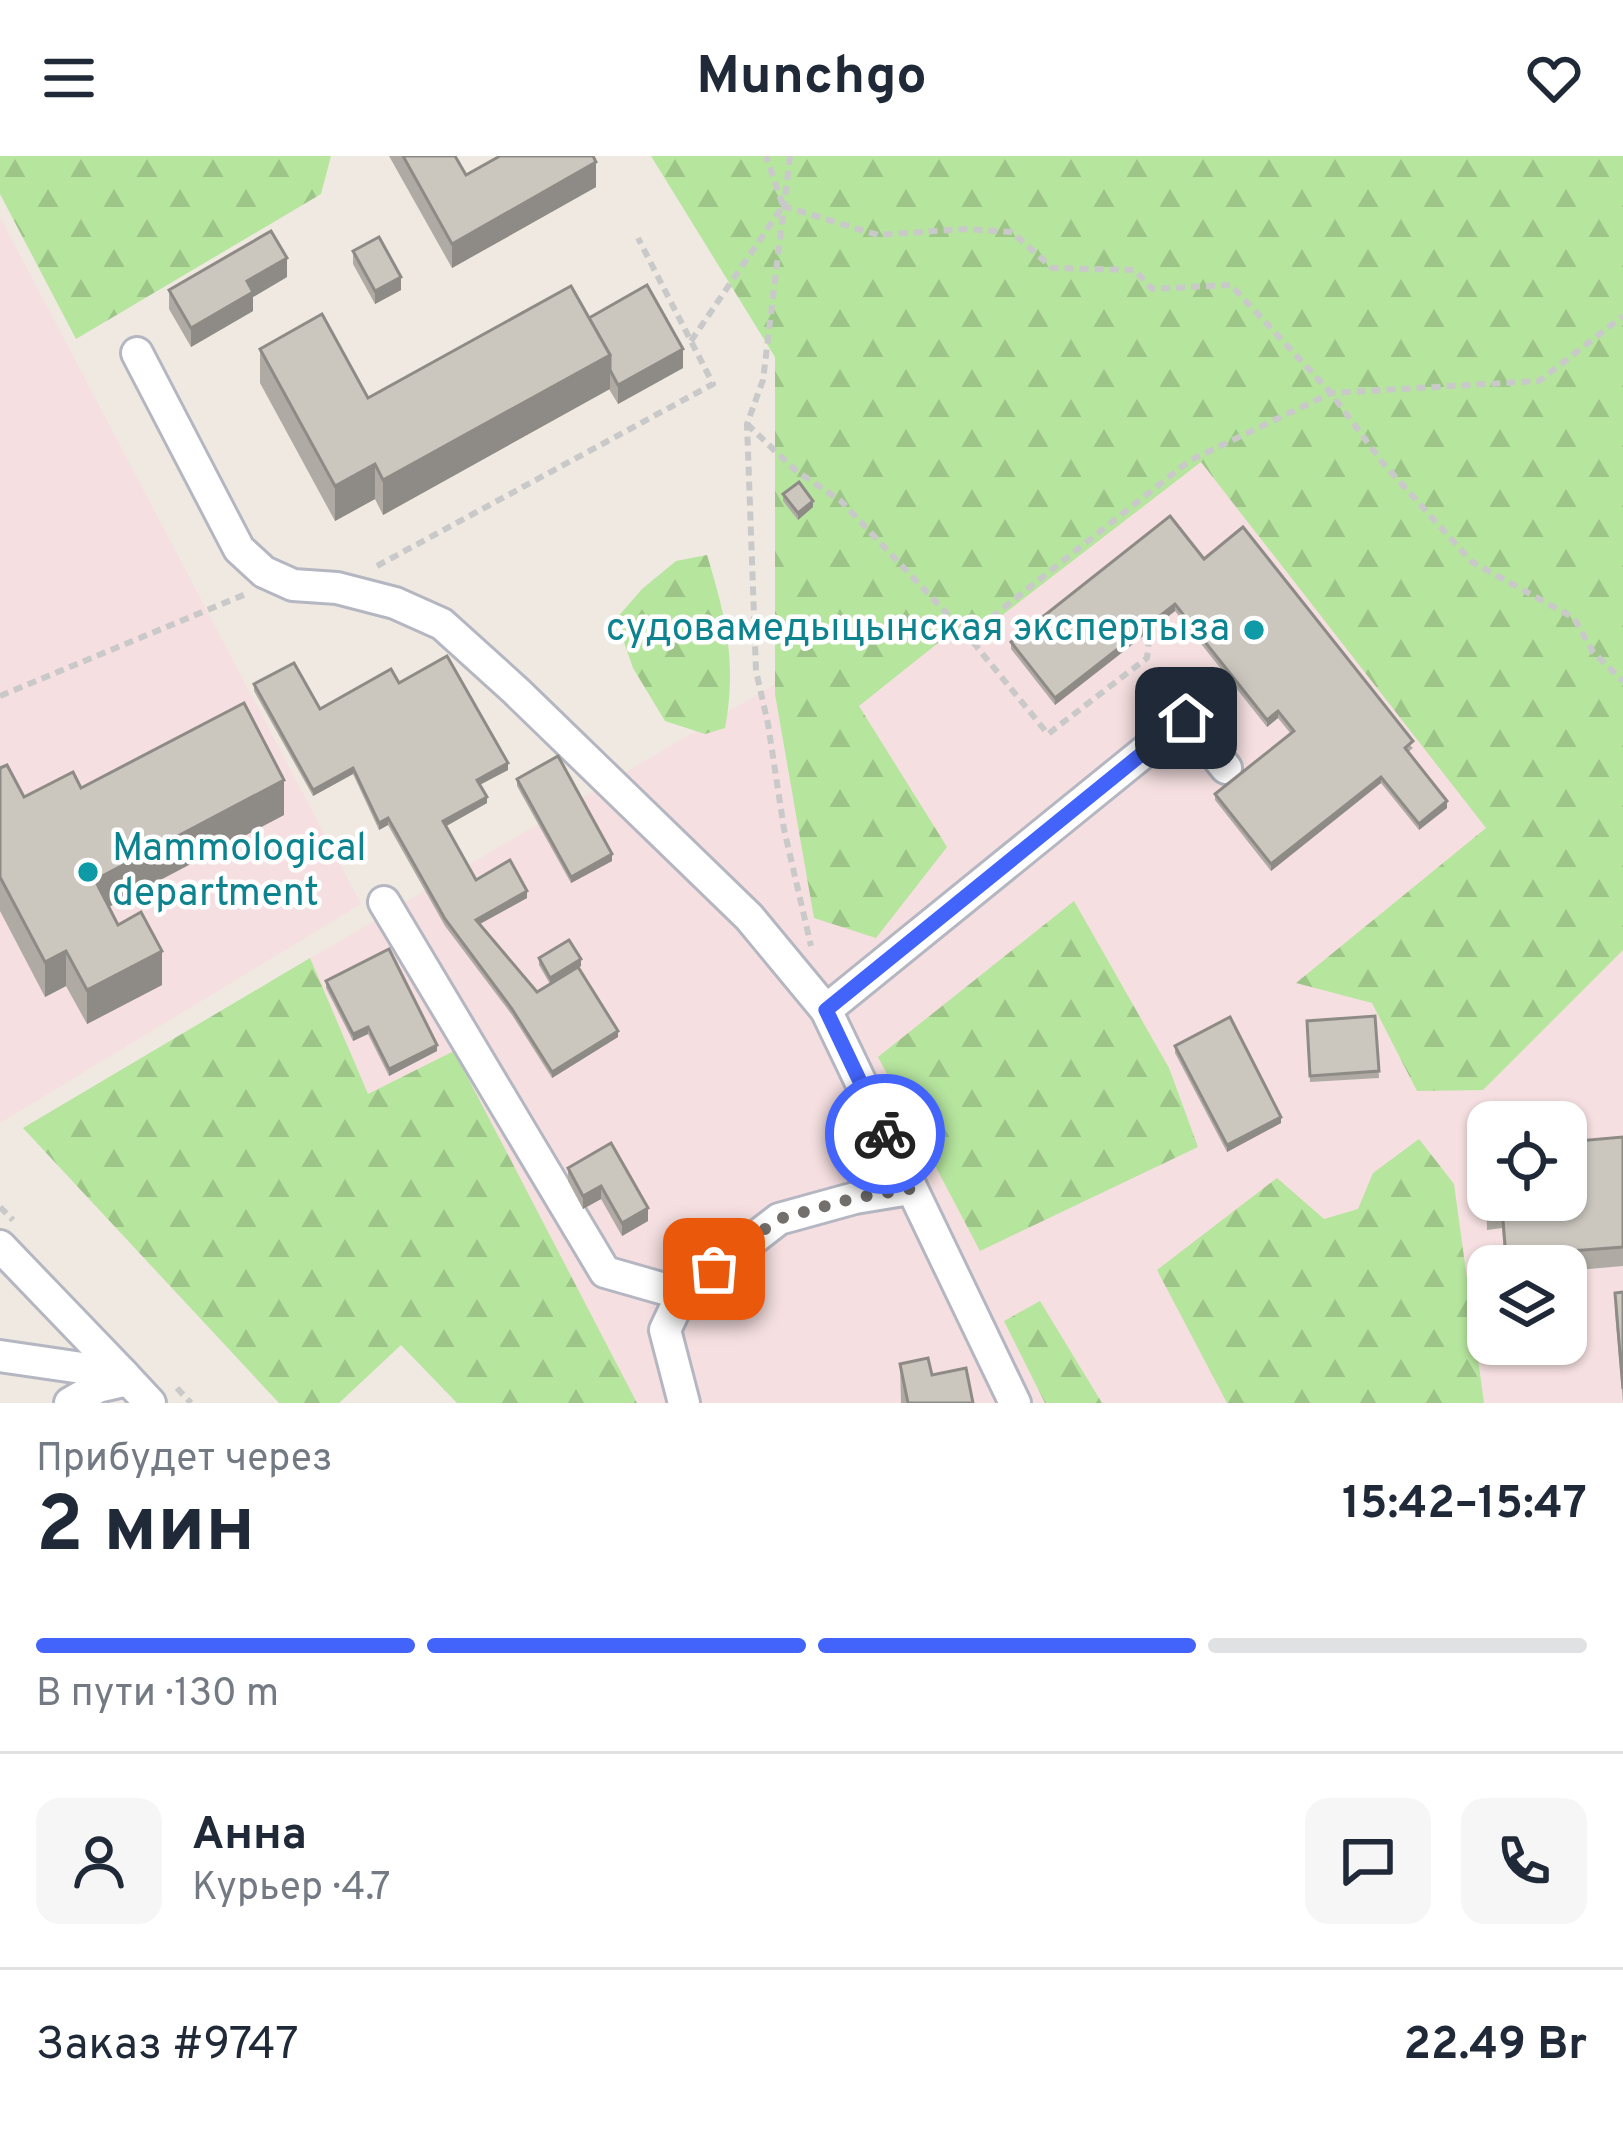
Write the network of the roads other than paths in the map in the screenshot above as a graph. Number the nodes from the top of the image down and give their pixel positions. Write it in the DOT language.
graph roads {
  1 [pos="137,353"];
  2 [pos="1226,768"];
  3 [pos="384,902"];
  4 [pos="826,1010"];
  5 [pos="910,1189"];
  6 [pos="0,1246"];
  7 [pos="682,1294"];
  8 [pos="0,1356"];
  9 [pos="125,1377"];
  10 [pos="70,1403"];
  11 [pos="150,1403"];
  12 [pos="684,1403"];
  13 [pos="1015,1403"];
  1 -- 4 [label="street"];
  2 -- 4 [label="street"];
  3 -- 7 [label="street"];
  4 -- 5 [label="street"];
  5 -- 7 [label="street"];
  5 -- 13 [label="street"];
  6 -- 9 [label="street"];
  7 -- 12 [label="street"];
  8 -- 9 [label="street"];
  9 -- 10 [label="street"];
  9 -- 11 [label="street"];
}
